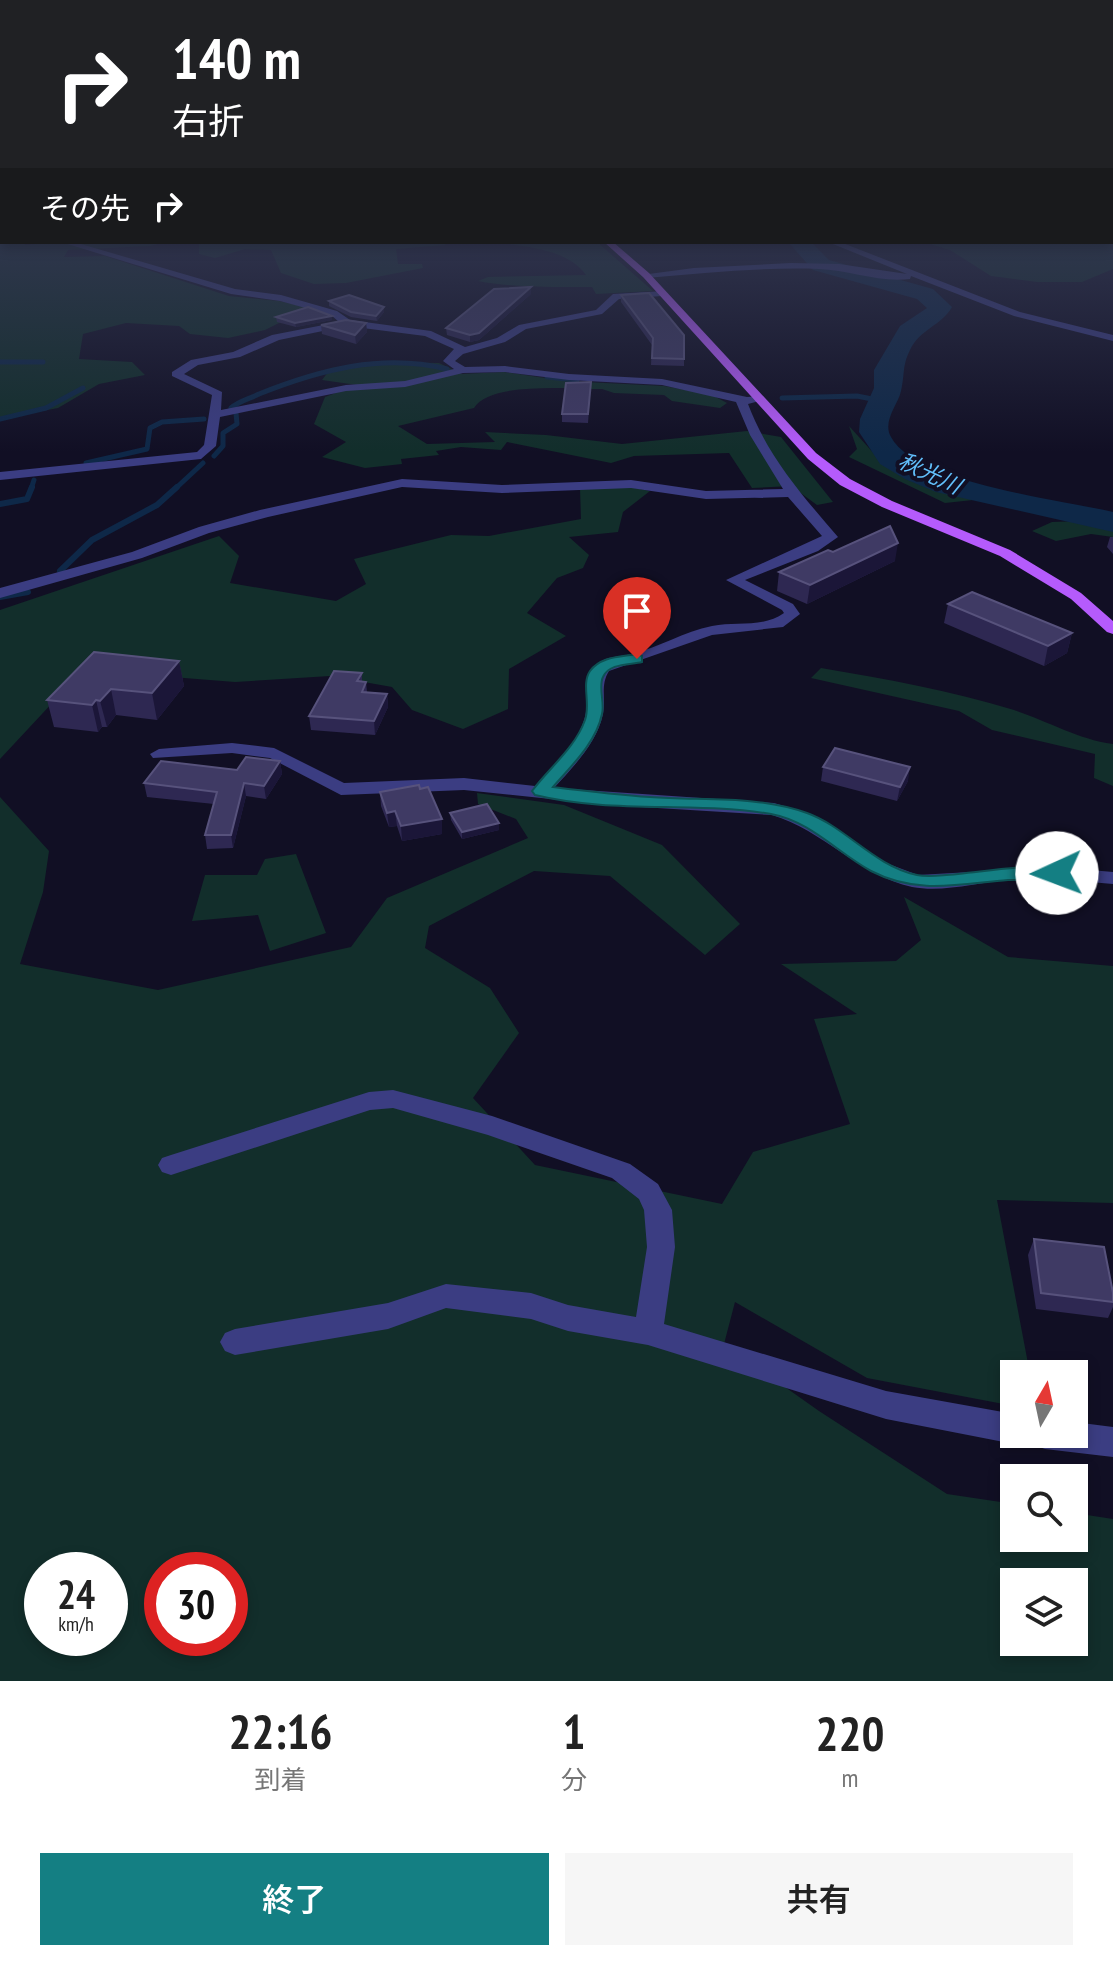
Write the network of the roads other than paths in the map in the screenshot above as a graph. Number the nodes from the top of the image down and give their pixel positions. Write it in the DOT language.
graph roads {
  1 [pos="261,295"];
  2 [pos="624,295"];
  3 [pos="664,295"];
  4 [pos="970,295"];
  5 [pos="347,323"];
  6 [pos="1113,338"];
  7 [pos="459,352"];
  8 [pos="463,370"];
  9 [pos="759,398"];
  10 [pos="743,400"];
  11 [pos="217,414"];
  12 [pos="0,476"];
  13 [pos="792,493"];
  14 [pos="0,593"];
  15 [pos="1113,629"];
  16 [pos="159,754"];
  17 [pos="541,791"];
  18 [pos="1113,878"];
  19 [pos="171,1165"];
  20 [pos="648,1327"];
  21 [pos="235,1342"];
  22 [pos="1000,1426"];
  23 [pos="1088,1439"];
  24 [pos="1113,1442"];
  1 -- 5 [label="street"];
  2 -- 7 [label="street"];
  3 -- 9 [label="main road"];
  4 -- 6 [label="street"];
  5 -- 7 [label="street"];
  5 -- 11 [label="street"];
  7 -- 8 [label="street"];
  8 -- 10 [label="street"];
  8 -- 11 [label="street"];
  9 -- 10 [label="street"];
  9 -- 15 [label="main road"];
  10 -- 13 [label="street"];
  11 -- 12 [label="street"];
  13 -- 14 [label="street"];
  13 -- 17 [label="street"];
  16 -- 17 [label="street"];
  17 -- 18 [label="street"];
  19 -- 20 [label="street"];
  20 -- 21 [label="street"];
  20 -- 22 [label="street"];
  23 -- 24 [label="street"];
}
